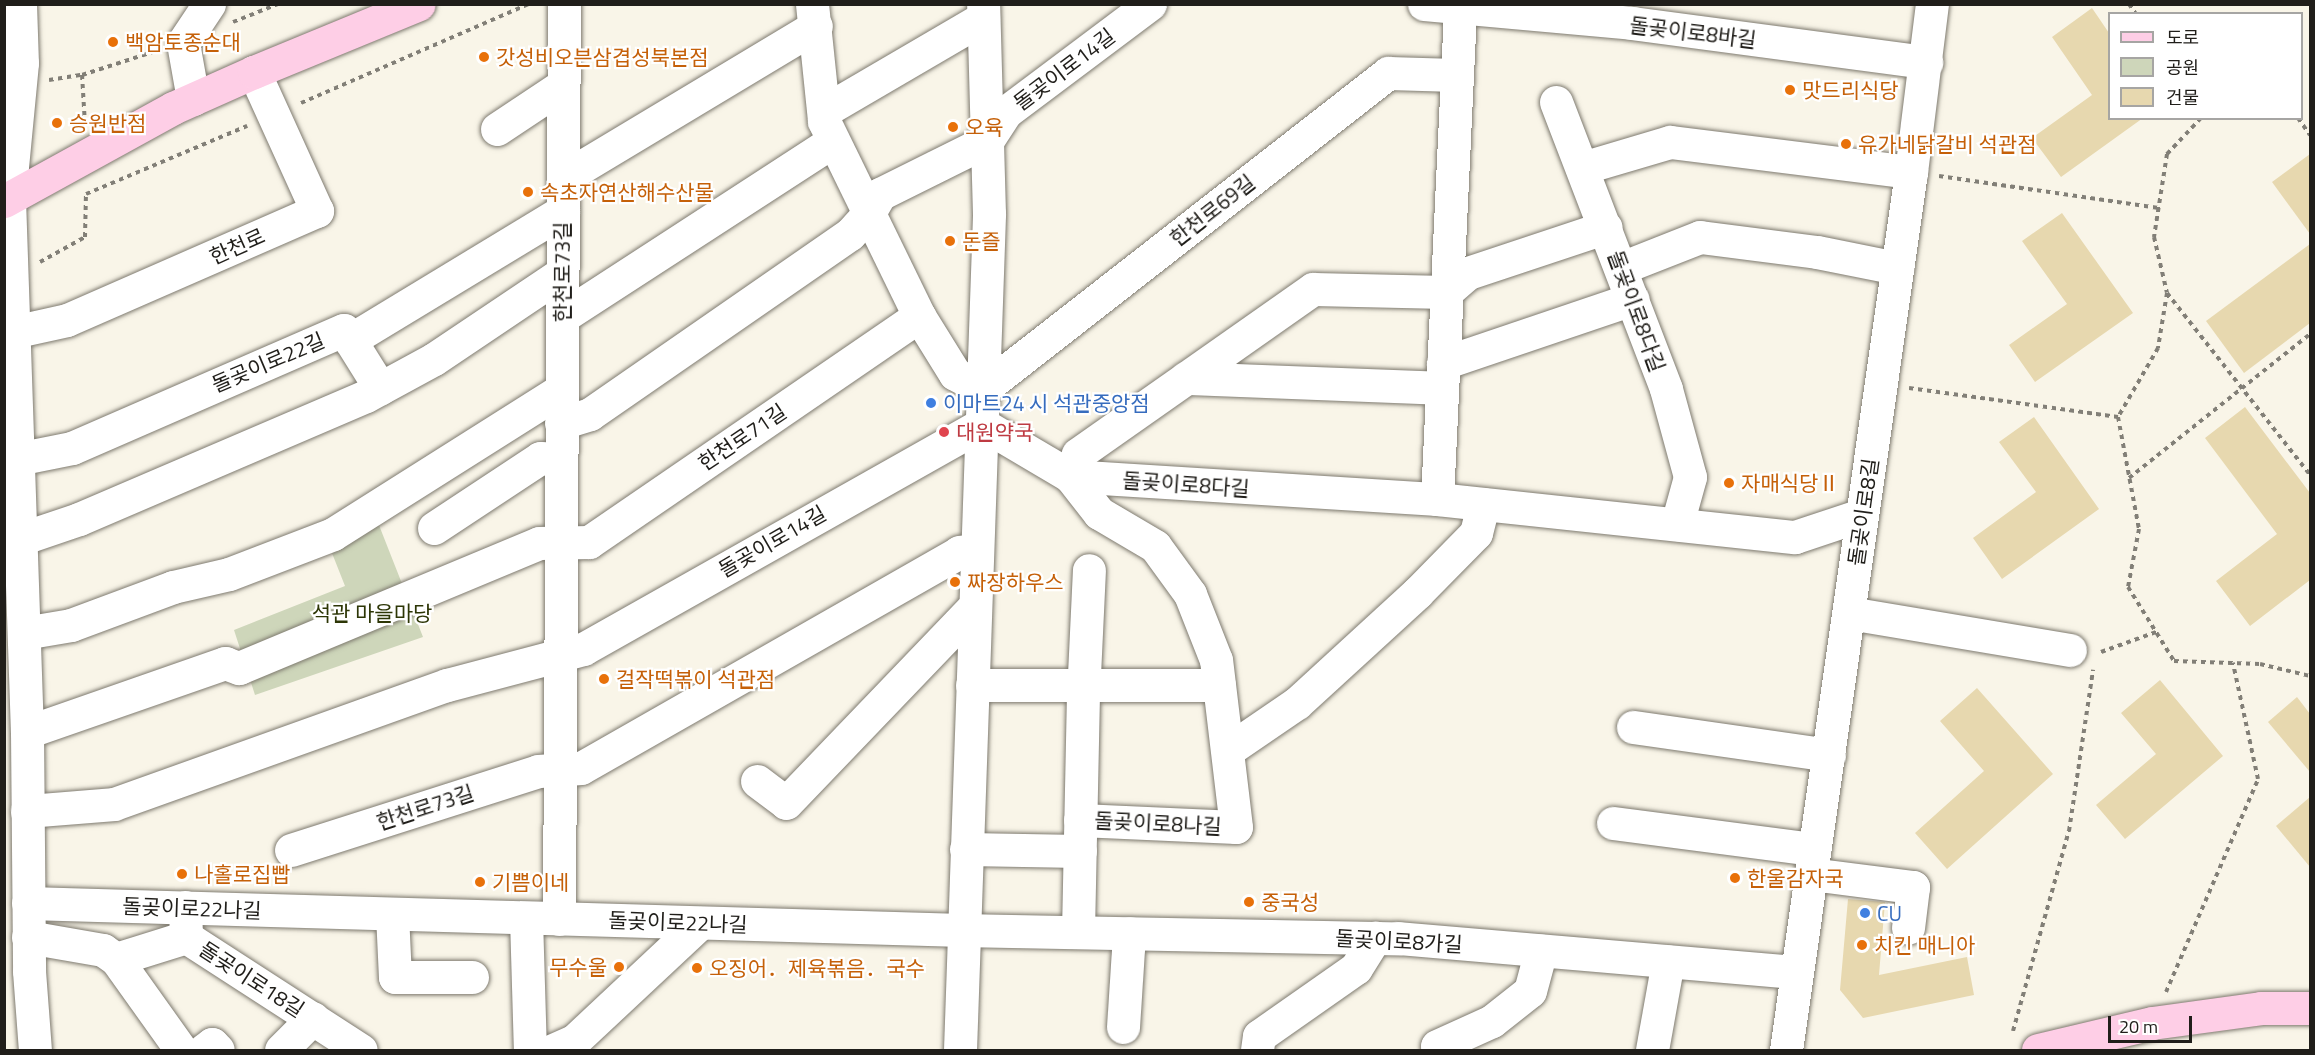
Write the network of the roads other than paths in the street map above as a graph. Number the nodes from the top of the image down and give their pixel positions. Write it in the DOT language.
graph roads {
  1 [pos="21,4"];
  2 [pos="208,4"];
  3 [pos="419,4"];
  4 [pos="564,4"];
  5 [pos="1150,4"];
  6 [pos="1424,4"];
  7 [pos="1932,4"];
  8 [pos="1460,7"];
  9 [pos="983,11"];
  10 [pos="1633,14"];
  11 [pos="814,15"];
  12 [pos="1926,62"];
  13 [pos="254,72"];
  14 [pos="1456,75"];
  15 [pos="563,85"];
  16 [pos="193,99"];
  17 [pos="1556,102"];
  18 [pos="829,126"];
  19 [pos="497,129"];
  20 [pos="987,141"];
  21 [pos="1582,168"];
  22 [pos="1911,172"];
  23 [pos="563,178"];
  24 [pos="6,196"];
  25 [pos="563,211"];
  26 [pos="869,213"];
  27 [pos="1606,227"];
  28 [pos="1621,268"];
  29 [pos="1897,268"];
  30 [pos="562,273"];
  31 [pos="1446,292"];
  32 [pos="1632,299"];
  33 [pos="562,316"];
  34 [pos="919,316"];
  35 [pos="13,332"];
  36 [pos="350,339"];
  37 [pos="1443,375"];
  38 [pos="1186,378"];
  39 [pos="380,388"];
  40 [pos="562,389"];
  41 [pos="983,389"];
  42 [pos="561,423"];
  43 [pos="982,424"];
  44 [pos="17,459"];
  45 [pos="561,459"];
  46 [pos="1070,476"];
  47 [pos="1437,499"];
  48 [pos="1483,504"];
  49 [pos="1862,515"];
  50 [pos="1677,524"];
  51 [pos="434,528"];
  52 [pos="20,539"];
  53 [pos="561,541"];
  54 [pos="977,550"];
  55 [pos="1089,570"];
  56 [pos="975,606"];
  57 [pos="1849,614"];
  58 [pos="24,633"];
  59 [pos="560,655"];
  60 [pos="2086,656"];
  61 [pos="1084,684"];
  62 [pos="972,685"];
  63 [pos="1219,685"];
  64 [pos="1633,727"];
  65 [pos="27,732"];
  66 [pos="1228,750"];
  67 [pos="1829,755"];
  68 [pos="560,770"];
  69 [pos="757,781"];
  70 [pos="27,811"];
  71 [pos="1613,823"];
  72 [pos="1236,827"];
  73 [pos="1080,835"];
  74 [pos="966,849"];
  75 [pos="291,850"];
  76 [pos="1813,861"];
  77 [pos="28,903"];
  78 [pos="392,914"];
  79 [pos="526,918"];
  80 [pos="559,919"];
  81 [pos="185,922"];
  82 [pos="700,923"];
  83 [pos="1908,928"];
  84 [pos="963,930"];
  85 [pos="1078,932"];
  86 [pos="1129,933"];
  87 [pos="28,937"];
  88 [pos="1375,938"];
  89 [pos="1541,950"];
  90 [pos="116,959"];
  91 [pos="1668,961"];
  92 [pos="1796,972"];
  93 [pos="17,976"];
  94 [pos="472,977"];
  95 [pos="2310,1008"];
  96 [pos="313,1018"];
  97 [pos="1124,1027"];
  98 [pos="2033,1047"];
  99 [pos="35,1050"];
  100 [pos="181,1050"];
  101 [pos="204,1050"];
  102 [pos="218,1050"];
  103 [pos="281,1050"];
  104 [pos="361,1050"];
  105 [pos="530,1050"];
  106 [pos="554,1050"];
  107 [pos="960,1050"];
  108 [pos="1257,1050"];
  109 [pos="1438,1050"];
  110 [pos="1652,1050"];
  111 [pos="1786,1050"];
  1 -- 24 [label="street"];
  2 -- 16 [label="street"];
  3 -- 13 [label="main road"];
  4 -- 15 [label="street, 한천로73길"];
  5 -- 20 [label="street, 돌곶이로14길"];
  6 -- 8 [label="street, 돌곶이로8바길"];
  7 -- 12 [label="street, 돌곶이로8길"];
  8 -- 10 [label="street, 돌곶이로8바길"];
  8 -- 14 [label="street"];
  9 -- 18 [label="street"];
  9 -- 20 [label="street, 돌곶이로14길"];
  10 -- 12 [label="street, 돌곶이로8바길"];
  11 -- 18 [label="street"];
  11 -- 23 [label="street"];
  12 -- 22 [label="street, 돌곶이로8길"];
  13 -- 16 [label="main road"];
  13 -- 35 [label="street, 한천로"];
  14 -- 31 [label="street"];
  14 -- 41 [label="street, 한천로69길"];
  15 -- 19 [label="street"];
  15 -- 23 [label="street, 한천로73길"];
  16 -- 24 [label="main road"];
  17 -- 21 [label="street, 돌곶이로8다길"];
  18 -- 26 [label="street"];
  18 -- 33 [label="street"];
  20 -- 26 [label="street"];
  20 -- 41 [label="street, 돌곶이로14길"];
  21 -- 22 [label="street"];
  21 -- 27 [label="street, 돌곶이로8다길"];
  22 -- 29 [label="street, 돌곶이로8길"];
  23 -- 25 [label="street, 한천로73길"];
  24 -- 35 [label="street"];
  25 -- 30 [label="street, 한천로73길"];
  25 -- 36 [label="street, 돌곶이로22길"];
  26 -- 34 [label="street"];
  26 -- 42 [label="street"];
  27 -- 28 [label="street, 돌곶이로8다길"];
  27 -- 31 [label="street"];
  28 -- 29 [label="street"];
  28 -- 32 [label="street, 돌곶이로8다길"];
  29 -- 49 [label="street, 돌곶이로8길"];
  30 -- 33 [label="street, 한천로73길"];
  30 -- 39 [label="street"];
  31 -- 37 [label="street"];
  31 -- 38 [label="street"];
  32 -- 37 [label="street"];
  32 -- 50 [label="street, 돌곶이로8다길"];
  33 -- 40 [label="street, 한천로73길"];
  34 -- 41 [label="street"];
  34 -- 53 [label="street, 한천로71길"];
  35 -- 44 [label="street"];
  36 -- 39 [label="street"];
  36 -- 44 [label="street, 돌곶이로22길"];
  37 -- 38 [label="street"];
  37 -- 47 [label="street"];
  38 -- 46 [label="street"];
  39 -- 52 [label="street"];
  40 -- 42 [label="street, 한천로73길"];
  40 -- 58 [label="street"];
  41 -- 43 [label="street, 돌곶이로14길"];
  42 -- 45 [label="street, 한천로73길"];
  43 -- 46 [label="street, 돌곶이로8다길"];
  43 -- 54 [label="street, 돌곶이로14길"];
  43 -- 59 [label="street, 돌곶이로14길"];
  44 -- 52 [label="street"];
  45 -- 51 [label="street"];
  45 -- 53 [label="street, 한천로73길"];
  46 -- 47 [label="street, 돌곶이로8다길"];
  46 -- 63 [label="street, 돌곶이로8다길"];
  47 -- 48 [label="street, 돌곶이로8다길"];
  48 -- 50 [label="street, 돌곶이로8다길"];
  48 -- 66 [label="street"];
  49 -- 50 [label="street, 돌곶이로8다길"];
  49 -- 57 [label="street, 돌곶이로8길"];
  52 -- 58 [label="street"];
  53 -- 59 [label="street, 한천로73길"];
  53 -- 65 [label="street"];
  54 -- 56 [label="street, 돌곶이로14길"];
  54 -- 68 [label="street"];
  55 -- 61 [label="street"];
  56 -- 62 [label="street, 돌곶이로14길"];
  56 -- 69 [label="street"];
  57 -- 60 [label="street"];
  57 -- 67 [label="street, 돌곶이로8길"];
  58 -- 65 [label="street"];
  59 -- 68 [label="street, 한천로73길"];
  59 -- 70 [label="street"];
  61 -- 62 [label="street"];
  61 -- 63 [label="street"];
  61 -- 73 [label="street"];
  62 -- 74 [label="street, 돌곶이로14길"];
  63 -- 66 [label="street, 돌곶이로8다길"];
  64 -- 67 [label="street"];
  65 -- 70 [label="street"];
  66 -- 72 [label="street, 돌곶이로8다길"];
  67 -- 76 [label="street, 돌곶이로8길"];
  68 -- 75 [label="street, 한천로73길"];
  68 -- 80 [label="street, 한천로73길"];
  70 -- 77 [label="street"];
  71 -- 76 [label="street"];
  72 -- 73 [label="street, 돌곶이로8나길"];
  73 -- 74 [label="street, 돌곶이로8나길"];
  73 -- 85 [label="street"];
  74 -- 84 [label="street, 돌곶이로14길"];
  76 -- 83 [label="street"];
  76 -- 92 [label="street, 돌곶이로8길"];
  77 -- 81 [label="street, 돌곶이로22나길"];
  77 -- 87 [label="street"];
  78 -- 79 [label="street, 돌곶이로22나길"];
  78 -- 81 [label="street, 돌곶이로22나길"];
  78 -- 94 [label="street"];
  79 -- 80 [label="street, 돌곶이로22나길"];
  79 -- 105 [label="street"];
  80 -- 82 [label="street, 돌곶이로22나길"];
  81 -- 90 [label="street"];
  81 -- 96 [label="street, 돌곶이로18길"];
  82 -- 84 [label="street, 돌곶이로22나길"];
  82 -- 106 [label="street"];
  84 -- 85 [label="street, 돌곶이로8가길"];
  84 -- 107 [label="street, 돌곶이로14길"];
  85 -- 86 [label="street, 돌곶이로8가길"];
  86 -- 88 [label="street, 돌곶이로8가길"];
  86 -- 97 [label="street"];
  87 -- 90 [label="street"];
  87 -- 93 [label="street"];
  88 -- 89 [label="street, 돌곶이로8가길"];
  88 -- 108 [label="street"];
  89 -- 91 [label="street, 돌곶이로8가길"];
  89 -- 109 [label="street"];
  90 -- 100 [label="street"];
  91 -- 92 [label="street, 돌곶이로8가길"];
  91 -- 110 [label="street"];
  92 -- 111 [label="street, 돌곶이로8길"];
  93 -- 99 [label="street"];
  95 -- 98 [label="main road"];
  96 -- 103 [label="street, 돌곶이로18길"];
  96 -- 104 [label="street, 돌곶이로18길"];
  101 -- 102 [label="street"];
}
